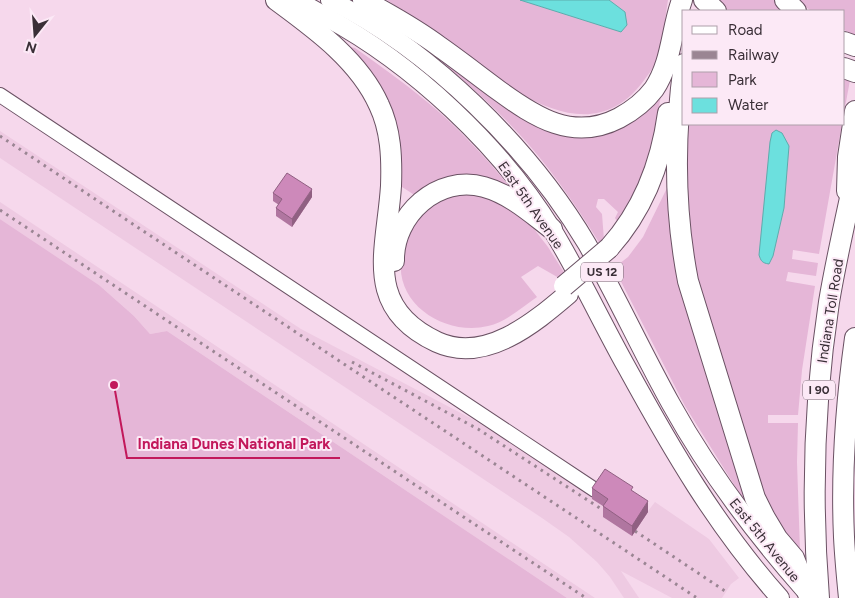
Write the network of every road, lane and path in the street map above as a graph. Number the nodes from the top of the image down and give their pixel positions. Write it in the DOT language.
graph roads {
  1 [pos="276,0"];
  2 [pos="295,0"];
  3 [pos="330,0"];
  4 [pos="363,0"];
  5 [pos="683,0"];
  6 [pos="704,0"];
  7 [pos="785,0"];
  8 [pos="715,10"];
  9 [pos="795,10"];
  10 [pos="682,67"];
  11 [pos="668,91"];
  12 [pos="0,95"];
  13 [pos="854,115"];
  14 [pos="677,119"];
  15 [pos="855,175"];
  16 [pos="845,223"];
  17 [pos="552,229"];
  18 [pos="611,252"];
  19 [pos="566,290"];
  20 [pos="855,338"];
  21 [pos="595,490"];
  22 [pos="848,593"];
  23 [pos="814,597"];
  24 [pos="780,598"];
  1 -- 19 [label="highway"];
  2 -- 17 [label="main road, East 5th Avenue / US 12"];
  3 -- 23 [label="main road, East 5th Avenue / US 12"];
  4 -- 11 [label="highway"];
  5 -- 11 [label="highway"];
  6 -- 8 [label="highway"];
  7 -- 9 [label="highway"];
  10 -- 11 [label="highway"];
  11 -- 14 [label="highway"];
  11 -- 18 [label="highway"];
  12 -- 21 [label="lane"];
  13 -- 16 [label="highway"];
  14 -- 18 [label="highway"];
  14 -- 23 [label="highway"];
  15 -- 16 [label="highway, Indiana Toll Road / I 90"];
  16 -- 23 [label="highway, Indiana Toll Road / I 90"];
  17 -- 19 [label="highway"];
  17 -- 24 [label="main road, East 5th Avenue / US 12"];
  18 -- 19 [label="highway, bridge"];
  20 -- 22 [label="highway, Indiana Toll Road / I 90"];
}
